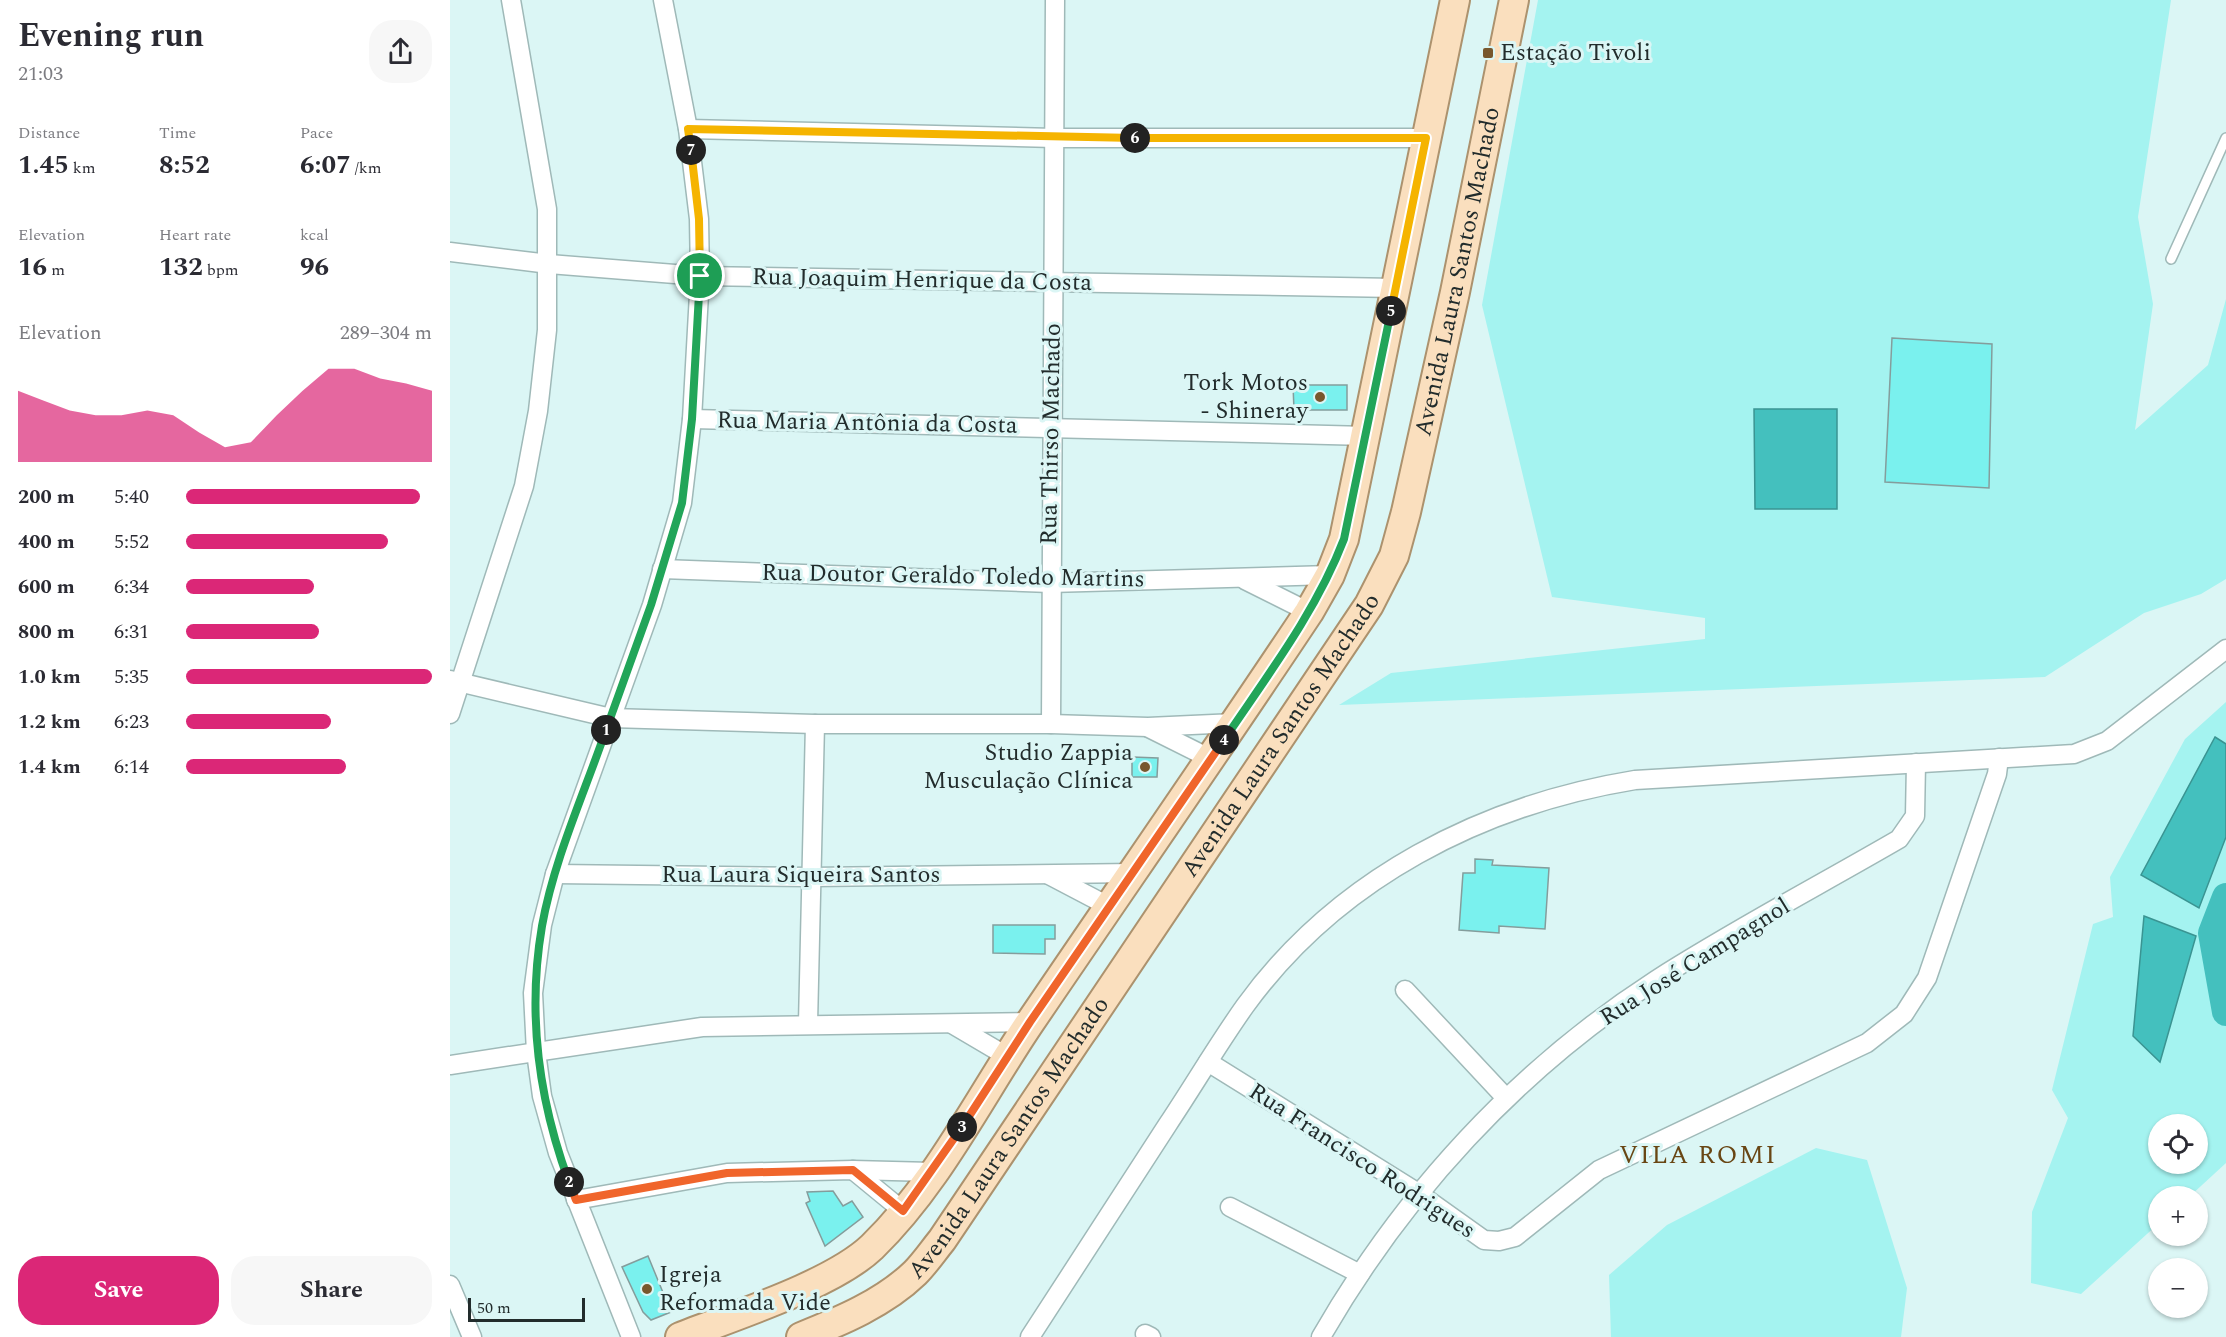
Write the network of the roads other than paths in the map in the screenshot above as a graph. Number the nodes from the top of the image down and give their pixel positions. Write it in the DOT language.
graph roads {
  1 [pos="511,0"];
  2 [pos="663,0"];
  3 [pos="1055,0"];
  4 [pos="1455,0"];
  5 [pos="1514,0"];
  6 [pos="688,129"];
  7 [pos="1054,138"];
  8 [pos="1426,138"];
  9 [pos="2226,138"];
  10 [pos="450,252"];
  11 [pos="2171,259"];
  12 [pos="549,264"];
  13 [pos="700,276"];
  14 [pos="1053,283"];
  15 [pos="1396,288"];
  16 [pos="692,419"];
  17 [pos="1051,427"];
  18 [pos="1367,436"];
  19 [pos="662,569"];
  20 [pos="1330,575"];
  21 [pos="1244,579"];
  22 [pos="1050,583"];
  23 [pos="1309,612"];
  24 [pos="2226,649"];
  25 [pos="455,682"];
  26 [pos="450,714"];
  27 [pos="610,718"];
  28 [pos="1235,723"];
  29 [pos="815,724"];
  30 [pos="1051,724"];
  31 [pos="1148,727"];
  32 [pos="1999,758"];
  33 [pos="1211,759"];
  34 [pos="1916,763"];
  35 [pos="1134,873"];
  36 [pos="555,874"];
  37 [pos="1047,874"];
  38 [pos="811,877"];
  39 [pos="1110,907"];
  40 [pos="1405,990"];
  41 [pos="1030,1022"];
  42 [pos="950,1023"];
  43 [pos="808,1024"];
  44 [pos="536,1052"];
  45 [pos="1008,1057"];
  46 [pos="1209,1062"];
  47 [pos="450,1065"];
  48 [pos="1506,1098"];
  49 [pos="853,1170"];
  50 [pos="932,1172"];
  51 [pos="1418,1193"];
  52 [pos="576,1200"];
  53 [pos="1230,1207"];
  54 [pos="903,1211"];
  55 [pos="1360,1274"];
  56 [pos="450,1285"];
  57 [pos="472,1337"];
  58 [pos="631,1337"];
  59 [pos="680,1337"];
  60 [pos="801,1337"];
  61 [pos="1030,1337"];
  62 [pos="1321,1337"];
  1 -- 12 [label="street"];
  2 -- 6 [label="street"];
  3 -- 7 [label="street, Rua Thirso Machado"];
  4 -- 8 [label="main road, Avenida Laura Santos Machado"];
  5 -- 60 [label="main road, Avenida Laura Santos Machado"];
  6 -- 7 [label="street"];
  6 -- 13 [label="street"];
  7 -- 8 [label="street"];
  7 -- 14 [label="street, Rua Thirso Machado"];
  8 -- 15 [label="main road, Avenida Laura Santos Machado"];
  9 -- 11 [label="lane"];
  10 -- 12 [label="street, Rua Joaquim Henrique da Costa"];
  12 -- 13 [label="street, Rua Joaquim Henrique da Costa"];
  12 -- 25 [label="street"];
  13 -- 14 [label="street, Rua Joaquim Henrique da Costa"];
  13 -- 16 [label="street"];
  14 -- 15 [label="street, Rua Joaquim Henrique da Costa"];
  14 -- 17 [label="street, Rua Thirso Machado"];
  15 -- 18 [label="main road, Avenida Laura Santos Machado"];
  16 -- 17 [label="street, Rua Maria Antônia da Costa"];
  16 -- 19 [label="street"];
  17 -- 18 [label="street, Rua Maria Antônia da Costa"];
  17 -- 22 [label="street, Rua Thirso Machado"];
  18 -- 20 [label="main road, Avenida Laura Santos Machado"];
  19 -- 22 [label="street, Rua Doutor Geraldo Toledo Martins"];
  19 -- 27 [label="street"];
  20 -- 21 [label="street, Rua Doutor Geraldo Toledo Martins"];
  20 -- 23 [label="main road, Avenida Laura Santos Machado"];
  21 -- 22 [label="street, Rua Doutor Geraldo Toledo Martins"];
  21 -- 23 [label="street, Rua Doutor Geraldo Toledo Martins"];
  22 -- 30 [label="street, Rua Thirso Machado"];
  23 -- 28 [label="main road, Avenida Laura Santos Machado"];
  24 -- 32 [label="street"];
  25 -- 26 [label="street"];
  25 -- 27 [label="street"];
  27 -- 29 [label="street"];
  27 -- 36 [label="street"];
  28 -- 31 [label="street"];
  28 -- 33 [label="main road, Avenida Laura Santos Machado"];
  29 -- 30 [label="street"];
  29 -- 38 [label="street"];
  30 -- 31 [label="street"];
  31 -- 33 [label="street"];
  32 -- 34 [label="street"];
  32 -- 51 [label="street, Rua Francisco Rodrigues"];
  33 -- 35 [label="main road, Avenida Laura Santos Machado"];
  34 -- 46 [label="street"];
  34 -- 48 [label="street, Rua José Campagnol"];
  35 -- 37 [label="street, Rua Laura Siqueira Santos"];
  35 -- 39 [label="main road, Avenida Laura Santos Machado"];
  36 -- 38 [label="street, Rua Laura Siqueira Santos"];
  36 -- 44 [label="street"];
  37 -- 38 [label="street, Rua Laura Siqueira Santos"];
  37 -- 39 [label="street, Rua Laura Siqueira Santos"];
  38 -- 43 [label="street"];
  39 -- 41 [label="main road, Avenida Laura Santos Machado"];
  40 -- 48 [label="street"];
  41 -- 42 [label="street"];
  41 -- 45 [label="main road, Avenida Laura Santos Machado"];
  42 -- 43 [label="street"];
  42 -- 45 [label="street"];
  43 -- 44 [label="street"];
  44 -- 47 [label="street"];
  44 -- 52 [label="street"];
  45 -- 50 [label="main road, Avenida Laura Santos Machado"];
  46 -- 51 [label="street, Rua Francisco Rodrigues"];
  46 -- 61 [label="street"];
  48 -- 51 [label="street, Rua José Campagnol"];
  49 -- 50 [label="street"];
  49 -- 52 [label="street"];
  49 -- 54 [label="street"];
  50 -- 54 [label="main road, Avenida Laura Santos Machado"];
  51 -- 55 [label="street, Rua José Campagnol"];
  52 -- 58 [label="street"];
  53 -- 55 [label="street"];
  54 -- 59 [label="main road, Avenida Laura Santos Machado"];
  55 -- 62 [label="street, Rua José Campagnol"];
  56 -- 57 [label="street"];
}
